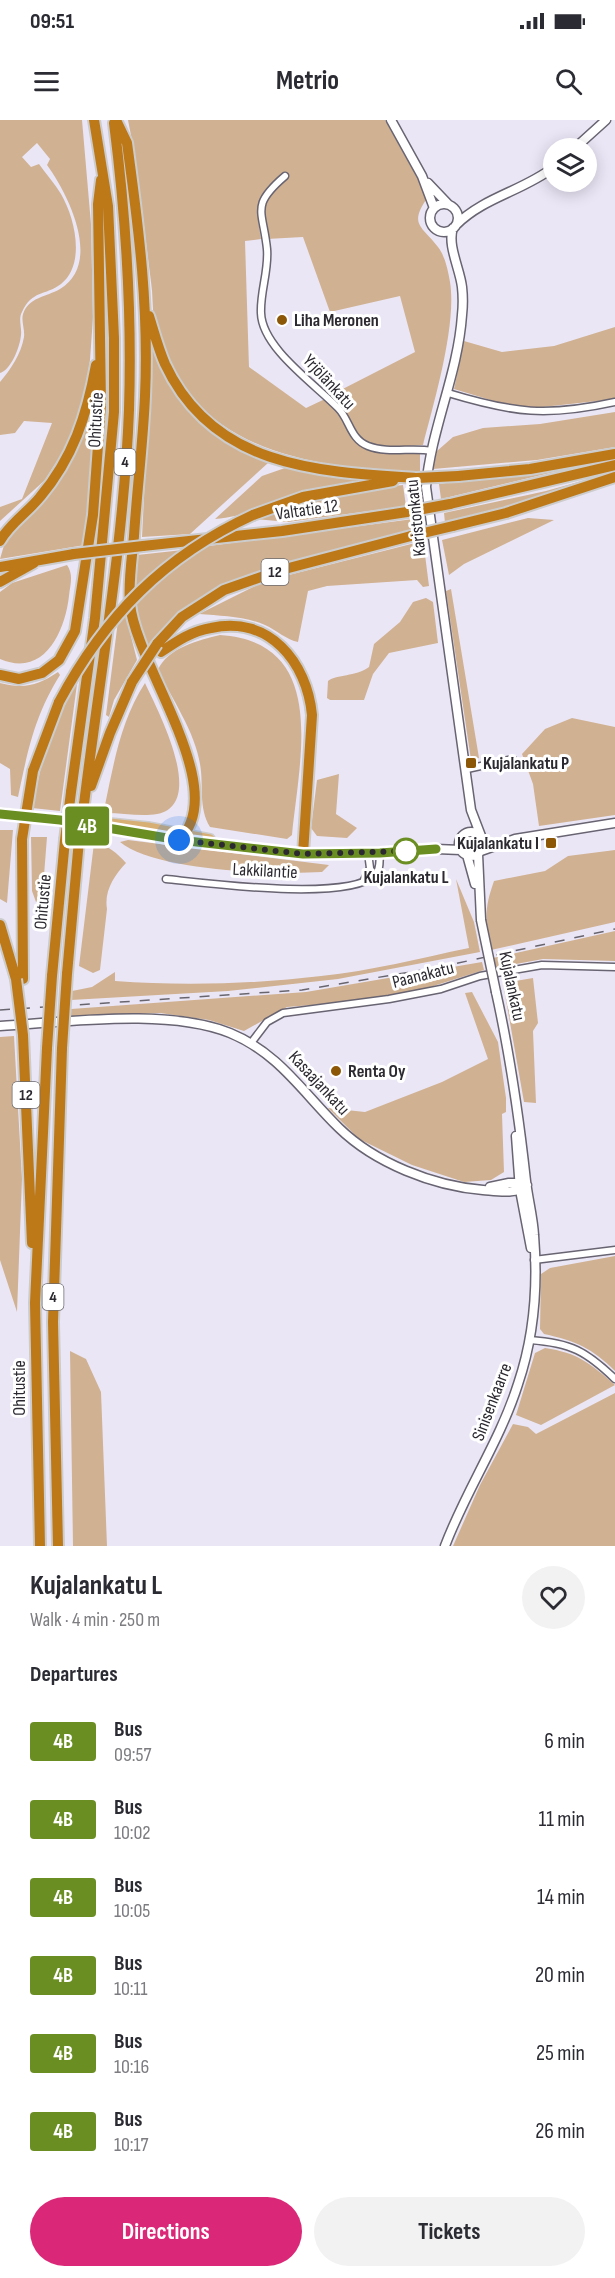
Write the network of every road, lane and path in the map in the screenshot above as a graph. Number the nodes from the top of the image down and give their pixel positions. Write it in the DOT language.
graph roads {
  1 [pos="94,120"];
  2 [pos="115,120"];
  3 [pos="391,120"];
  4 [pos="606,120"];
  5 [pos="586,138"];
  6 [pos="103,172"];
  7 [pos="543,174"];
  8 [pos="285,176"];
  9 [pos="422,176"];
  10 [pos="486,202"];
  11 [pos="452,206"];
  12 [pos="434,208"];
  13 [pos="455,227"];
  14 [pos="436,229"];
  15 [pos="456,260"];
  16 [pos="146,307"];
  17 [pos="99,348"];
  18 [pos="448,393"];
  19 [pos="615,402"];
  20 [pos="432,451"];
  21 [pos="615,454"];
  22 [pos="615,465"];
  23 [pos="615,477"];
  24 [pos="417,478"];
  25 [pos="0,541"];
  26 [pos="40,559"];
  27 [pos="0,567"];
  28 [pos="0,582"];
  29 [pos="159,648"];
  30 [pos="0,675"];
  31 [pos="513,759"];
  32 [pos="466,769"];
  33 [pos="84,803"];
  34 [pos="471,810"];
  35 [pos="0,813"];
  36 [pos="615,823"];
  37 [pos="182,837"];
  38 [pos="462,837"];
  39 [pos="481,837"];
  40 [pos="515,839"];
  41 [pos="436,849"];
  42 [pos="368,853"];
  43 [pos="380,853"];
  44 [pos="464,853"];
  45 [pos="480,853"];
  46 [pos="303,854"];
  47 [pos="166,879"];
  48 [pos="361,882"];
  49 [pos="478,893"];
  50 [pos="0,925"];
  51 [pos="615,967"];
  52 [pos="19,979"];
  53 [pos="0,1026"];
  54 [pos="251,1043"];
  55 [pos="522,1186"];
  56 [pos="615,1250"];
  57 [pos="534,1260"];
  58 [pos="35,1303"];
  59 [pos="530,1340"];
  60 [pos="615,1379"];
  61 [pos="40,1546"];
  62 [pos="58,1546"];
  63 [pos="445,1546"];
  1 -- 6 [label="highway, Ohitustie / 4"];
  2 -- 16 [label="highway"];
  2 -- 33 [label="highway, Ohitustie / 4"];
  3 -- 9 [label="street"];
  4 -- 5 [label="street"];
  6 -- 17 [label="highway"];
  6 -- 58 [label="highway, Ohitustie / 4, bridge"];
  7 -- 10 [label="street"];
  8 -- 20 [label="street, Yrjölänkatu"];
  9 -- 11 [label="street"];
  9 -- 12 [label="street"];
  10 -- 11 [label="street"];
  10 -- 13 [label="street"];
  11 -- 12 [label="street"];
  11 -- 13 [label="street"];
  12 -- 14 [label="street"];
  13 -- 14 [label="street"];
  13 -- 15 [label="street, Karistonkatu"];
  14 -- 15 [label="street"];
  15 -- 18 [label="street, Karistonkatu"];
  16 -- 24 [label="highway"];
  16 -- 37 [label="highway"];
  17 -- 25 [label="highway"];
  17 -- 30 [label="highway"];
  18 -- 19 [label="street"];
  18 -- 20 [label="street, Karistonkatu"];
  20 -- 32 [label="street, Karistonkatu"];
  21 -- 24 [label="highway, 12, bridge"];
  22 -- 26 [label="highway, Valtatie 12 / 12, bridge"];
  23 -- 29 [label="highway, 12, bridge"];
  24 -- 52 [label="highway, 12, bridge"];
  26 -- 27 [label="highway, Valtatie 12 / 12"];
  26 -- 28 [label="highway"];
  29 -- 33 [label="highway, bridge"];
  29 -- 46 [label="highway"];
  31 -- 32 [label="street"];
  32 -- 34 [label="street, Karistonkatu"];
  33 -- 62 [label="highway, Ohitustie / 4, bridge"];
  34 -- 38 [label="street, Karistonkatu"];
  34 -- 39 [label="street, Karistonkatu"];
  35 -- 37 [label="main road"];
  36 -- 40 [label="street"];
  37 -- 46 [label="main road"];
  38 -- 39 [label="street"];
  38 -- 41 [label="street"];
  38 -- 44 [label="street, Karistonkatu"];
  39 -- 40 [label="street"];
  39 -- 45 [label="street, Kujalankatu"];
  40 -- 45 [label="street"];
  41 -- 43 [label="street"];
  41 -- 44 [label="street"];
  42 -- 43 [label="street"];
  42 -- 46 [label="street"];
  42 -- 48 [label="street"];
  43 -- 48 [label="street"];
  44 -- 45 [label="street"];
  44 -- 49 [label="street, Kujalankatu"];
  45 -- 49 [label="street, Kujalankatu"];
  47 -- 48 [label="street, Lakkilantie"];
  49 -- 55 [label="street, Kujalankatu, bridge"];
  50 -- 52 [label="highway"];
  51 -- 54 [label="street, Paanakatu"];
  52 -- 58 [label="highway, 12, bridge"];
  53 -- 54 [label="street, Kasaajankatu"];
  54 -- 55 [label="street, Kasaajankatu"];
  55 -- 57 [label="street, Sinisenkaarre"];
  56 -- 57 [label="street"];
  57 -- 59 [label="street, Sinisenkaarre"];
  58 -- 61 [label="highway, Ohitustie / 4"];
  59 -- 60 [label="street"];
  59 -- 63 [label="street, Sinisenkaarre"];
}
